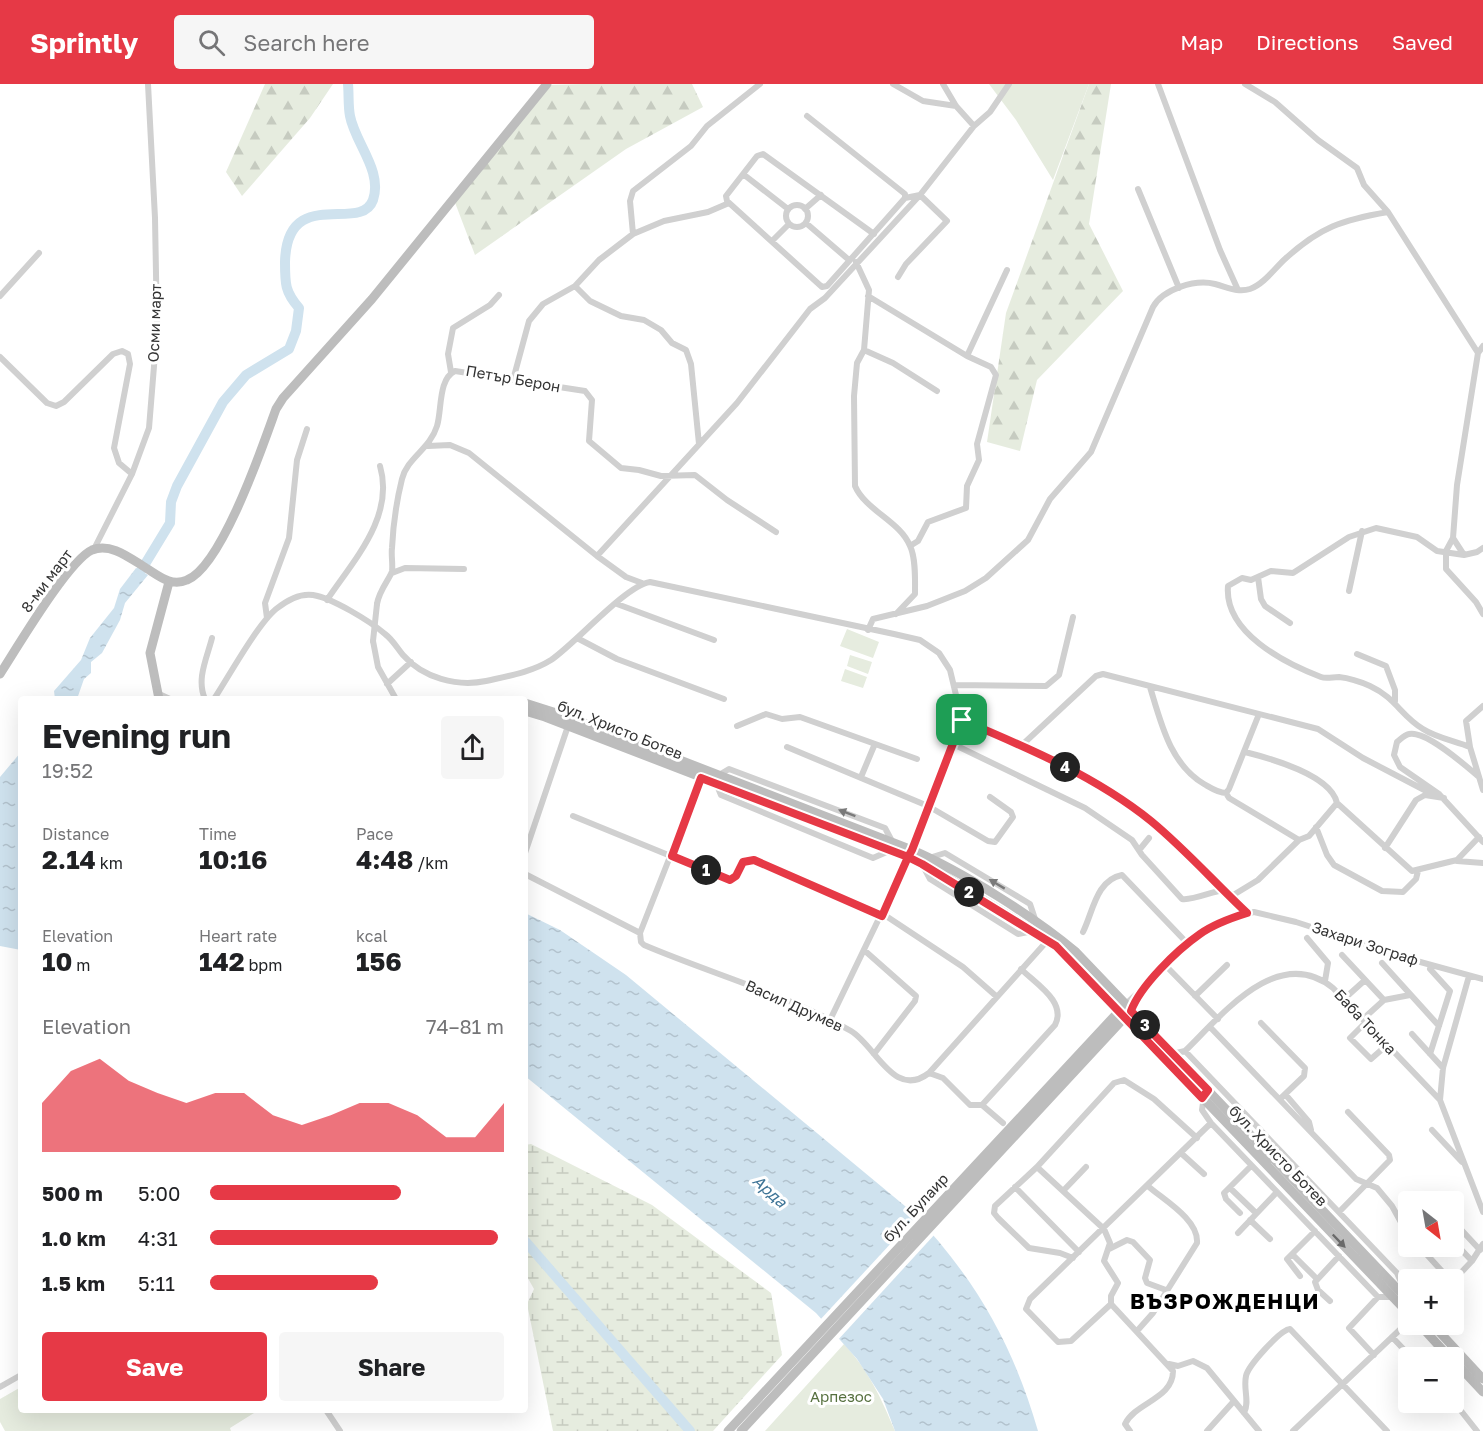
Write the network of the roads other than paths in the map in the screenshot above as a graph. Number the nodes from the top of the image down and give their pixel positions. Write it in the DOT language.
graph roads {
  1 [pos="148,84"];
  2 [pos="547,84"];
  3 [pos="760,84"];
  4 [pos="893,84"];
  5 [pos="943,84"];
  6 [pos="1009,84"];
  7 [pos="1158,84"];
  8 [pos="1245,84"];
  9 [pos="956,106"];
  10 [pos="807,116"];
  11 [pos="974,126"];
  12 [pos="743,174"];
  13 [pos="1138,189"];
  14 [pos="821,195"];
  15 [pos="920,195"];
  16 [pos="905,198"];
  17 [pos="729,203"];
  18 [pos="788,209"];
  19 [pos="805,209"];
  20 [pos="1388,212"];
  21 [pos="789,224"];
  22 [pos="806,224"];
  23 [pos="633,234"];
  24 [pos="874,234"];
  25 [pos="772,241"];
  26 [pos="39,253"];
  27 [pos="853,261"];
  28 [pos="1007,270"];
  29 [pos="898,278"];
  30 [pos="576,286"];
  31 [pos="1179,288"];
  32 [pos="1238,290"];
  33 [pos="499,295"];
  34 [pos="0,296"];
  35 [pos="868,296"];
  36 [pos="1483,346"];
  37 [pos="864,350"];
  38 [pos="1478,353"];
  39 [pos="968,356"];
  40 [pos="0,357"];
  41 [pos="451,372"];
  42 [pos="513,380"];
  43 [pos="937,391"];
  44 [pos="307,429"];
  45 [pos="699,444"];
  46 [pos="428,446"];
  47 [pos="380,466"];
  48 [pos="132,474"];
  49 [pos="668,476"];
  50 [pos="1362,531"];
  51 [pos="776,532"];
  52 [pos="1453,538"];
  53 [pos="910,546"];
  54 [pos="1483,548"];
  55 [pos="94,549"];
  56 [pos="1446,551"];
  57 [pos="1464,555"];
  58 [pos="597,556"];
  59 [pos="464,568"];
  60 [pos="392,573"];
  61 [pos="1258,577"];
  62 [pos="164,579"];
  63 [pos="644,583"];
  64 [pos="1349,591"];
  65 [pos="327,600"];
  66 [pos="617,604"];
  67 [pos="896,614"];
  68 [pos="1483,614"];
  69 [pos="1073,617"];
  70 [pos="267,618"];
  71 [pos="1290,623"];
  72 [pos="868,630"];
  73 [pos="577,638"];
  74 [pos="212,639"];
  75 [pos="714,640"];
  76 [pos="1357,654"];
  77 [pos="411,662"];
  78 [pos="0,674"];
  79 [pos="387,684"];
  80 [pos="954,685"];
  81 [pos="1150,687"];
  82 [pos="159,696"];
  83 [pos="204,696"];
  84 [pos="216,696"];
  85 [pos="394,696"];
  86 [pos="724,699"];
  87 [pos="1395,701"];
  88 [pos="528,704"];
  89 [pos="1483,706"];
  90 [pos="528,712"];
  91 [pos="1259,714"];
  92 [pos="962,720"];
  93 [pos="568,726"];
  94 [pos="737,726"];
  95 [pos="953,744"];
  96 [pos="1022,745"];
  97 [pos="874,746"];
  98 [pos="787,747"];
  99 [pos="1470,747"];
  100 [pos="1245,752"];
  101 [pos="917,759"];
  102 [pos="703,774"];
  103 [pos="861,777"];
  104 [pos="718,779"];
  105 [pos="1480,779"];
  106 [pos="1483,790"];
  107 [pos="1226,793"];
  108 [pos="1441,796"];
  109 [pos="990,797"];
  110 [pos="1337,803"];
  111 [pos="928,806"];
  112 [pos="573,816"];
  113 [pos="1316,827"];
  114 [pos="1149,838"];
  115 [pos="1299,840"];
  116 [pos="1481,840"];
  117 [pos="528,844"];
  118 [pos="891,847"];
  119 [pos="1385,848"];
  120 [pos="1140,849"];
  121 [pos="910,854"];
  122 [pos="672,856"];
  123 [pos="926,861"];
  124 [pos="1456,861"];
  125 [pos="1483,863"];
  126 [pos="1418,871"];
  127 [pos="528,876"];
  128 [pos="1223,890"];
  129 [pos="1230,897"];
  130 [pos="1247,913"];
  131 [pos="882,915"];
  132 [pos="1034,927"];
  133 [pos="1083,932"];
  134 [pos="640,933"];
  135 [pos="1306,938"];
  136 [pos="1048,940"];
  137 [pos="1188,944"];
  138 [pos="864,950"];
  139 [pos="1341,956"];
  140 [pos="1382,963"];
  141 [pos="1227,964"];
  142 [pos="1166,966"];
  143 [pos="1021,969"];
  144 [pos="1430,969"];
  145 [pos="1469,976"];
  146 [pos="1483,979"];
  147 [pos="1325,981"];
  148 [pos="1365,981"];
  149 [pos="1410,995"];
  150 [pos="996,996"];
  151 [pos="1195,996"];
  152 [pos="1344,999"];
  153 [pos="1384,1000"];
  154 [pos="1124,1011"];
  155 [pos="1218,1019"];
  156 [pos="830,1020"];
  157 [pos="1364,1020"];
  158 [pos="1262,1023"];
  159 [pos="1439,1026"];
  160 [pos="1210,1027"];
  161 [pos="1412,1034"];
  162 [pos="1387,1045"];
  163 [pos="1185,1051"];
  164 [pos="1173,1053"];
  165 [pos="874,1054"];
  166 [pos="1159,1054"];
  167 [pos="1430,1054"];
  168 [pos="1443,1068"];
  169 [pos="928,1073"];
  170 [pos="1205,1094"];
  171 [pos="1283,1097"];
  172 [pos="1440,1100"];
  173 [pos="981,1105"];
  174 [pos="1348,1112"];
  175 [pos="1004,1123"];
  176 [pos="1211,1123"];
  177 [pos="1432,1130"];
  178 [pos="1197,1138"];
  179 [pos="1182,1154"];
  180 [pos="988,1158"];
  181 [pos="1463,1162"];
  182 [pos="1251,1166"];
  183 [pos="1036,1167"];
  184 [pos="1086,1167"];
  185 [pos="1204,1174"];
  186 [pos="1366,1184"];
  187 [pos="1015,1187"];
  188 [pos="1149,1187"];
  189 [pos="1230,1188"];
  190 [pos="1063,1191"];
  191 [pos="1277,1192"];
  192 [pos="1339,1212"];
  193 [pos="1483,1212"];
  194 [pos="1240,1213"];
  195 [pos="1256,1213"];
  196 [pos="1398,1217"];
  197 [pos="1250,1220"];
  198 [pos="1104,1229"];
  199 [pos="1315,1231"];
  200 [pos="1464,1231"];
  201 [pos="1238,1233"];
  202 [pos="1270,1239"];
  203 [pos="1481,1247"];
  204 [pos="1109,1249"];
  205 [pos="1079,1252"];
  206 [pos="1464,1253"];
  207 [pos="1292,1254"];
  208 [pos="1339,1256"];
  209 [pos="1430,1257"];
  210 [pos="1073,1258"];
  211 [pos="1472,1261"];
  212 [pos="1441,1269"];
  213 [pos="1464,1269"];
  214 [pos="1300,1276"];
  215 [pos="1317,1279"];
  216 [pos="1166,1290"];
  217 [pos="1397,1294"];
  218 [pos="1378,1298"];
  219 [pos="1330,1301"];
  220 [pos="1111,1304"];
  221 [pos="1137,1331"];
  222 [pos="1398,1331"];
  223 [pos="1429,1335"];
  224 [pos="1442,1335"];
  225 [pos="1392,1337"];
  226 [pos="1402,1347"];
  227 [pos="1441,1347"];
  228 [pos="1374,1355"];
  229 [pos="1169,1364"];
  230 [pos="1464,1372"];
  231 [pos="18,1377"];
  232 [pos="1483,1379"];
  233 [pos="1342,1384"];
  234 [pos="0,1387"];
  235 [pos="1483,1392"];
  236 [pos="1234,1401"];
  237 [pos="328,1413"];
  238 [pos="1244,1413"];
  239 [pos="1463,1413"];
  240 [pos="340,1431"];
  241 [pos="728,1431"];
  242 [pos="741,1431"];
  243 [pos="1130,1431"];
  244 [pos="1207,1431"];
  245 [pos="1259,1431"];
  246 [pos="1293,1431"];
  247 [pos="1387,1431"];
  248 [pos="1477,1431"];
  1 -- 48 [label="street, Осми март"];
  2 -- 62 [label="main road"];
  3 -- 23 [label="street"];
  4 -- 9 [label="street"];
  5 -- 9 [label="street"];
  6 -- 11 [label="street"];
  7 -- 32 [label="street"];
  8 -- 20 [label="street"];
  9 -- 11 [label="street"];
  10 -- 16 [label="street"];
  11 -- 15 [label="street"];
  12 -- 14 [label="street"];
  12 -- 17 [label="street"];
  12 -- 18 [label="street"];
  13 -- 31 [label="street"];
  14 -- 19 [label="street"];
  14 -- 24 [label="street"];
  15 -- 16 [label="street"];
  15 -- 27 [label="street"];
  15 -- 29 [label="street"];
  16 -- 24 [label="street"];
  17 -- 23 [label="street"];
  17 -- 25 [label="street"];
  18 -- 19 [label="street"];
  18 -- 21 [label="street"];
  19 -- 22 [label="street"];
  20 -- 32 [label="street"];
  20 -- 38 [label="street"];
  21 -- 22 [label="street"];
  21 -- 25 [label="street"];
  22 -- 27 [label="street"];
  23 -- 30 [label="street"];
  24 -- 27 [label="street"];
  25 -- 27 [label="street"];
  26 -- 34 [label="street"];
  27 -- 35 [label="street"];
  27 -- 45 [label="street"];
  28 -- 39 [label="street"];
  30 -- 42 [label="street"];
  30 -- 45 [label="street"];
  31 -- 32 [label="street"];
  31 -- 67 [label="street"];
  33 -- 41 [label="street"];
  35 -- 37 [label="street"];
  35 -- 39 [label="street"];
  36 -- 38 [label="street"];
  37 -- 43 [label="street"];
  37 -- 53 [label="street"];
  38 -- 52 [label="street"];
  39 -- 53 [label="street"];
  40 -- 48 [label="street"];
  41 -- 42 [label="street, Петър Берон"];
  41 -- 46 [label="street, Петър Берон"];
  42 -- 49 [label="street, Петър Берон"];
  44 -- 70 [label="street"];
  45 -- 49 [label="street"];
  46 -- 58 [label="street"];
  46 -- 60 [label="street, Петър Берон"];
  47 -- 65 [label="street"];
  48 -- 55 [label="street, Осми март"];
  49 -- 51 [label="street, Петър Берон"];
  49 -- 58 [label="street"];
  50 -- 56 [label="street"];
  50 -- 61 [label="street"];
  50 -- 64 [label="street"];
  52 -- 56 [label="street"];
  52 -- 57 [label="street"];
  53 -- 67 [label="street"];
  54 -- 57 [label="street"];
  55 -- 62 [label="main road, 8-ми март"];
  55 -- 78 [label="main road, 8-ми март"];
  56 -- 57 [label="street"];
  56 -- 68 [label="street"];
  58 -- 63 [label="street"];
  59 -- 60 [label="street"];
  60 -- 79 [label="street, Петър Берон, bridge"];
  61 -- 71 [label="street"];
  61 -- 87 [label="street"];
  62 -- 82 [label="main road"];
  63 -- 66 [label="street"];
  63 -- 72 [label="street"];
  65 -- 70 [label="street"];
  65 -- 77 [label="street"];
  66 -- 73 [label="street"];
  66 -- 75 [label="street"];
  67 -- 72 [label="street"];
  69 -- 80 [label="street"];
  70 -- 84 [label="street"];
  72 -- 80 [label="street"];
  73 -- 77 [label="street"];
  73 -- 86 [label="street"];
  74 -- 83 [label="street"];
  76 -- 87 [label="street"];
  77 -- 79 [label="street"];
  79 -- 85 [label="street, Петър Берон"];
  80 -- 92 [label="street"];
  81 -- 91 [label="street"];
  81 -- 96 [label="street"];
  81 -- 107 [label="street"];
  87 -- 99 [label="street"];
  88 -- 102 [label="main road, бул. Христо Ботев"];
  89 -- 99 [label="street"];
  90 -- 93 [label="main road, бул. Христо Ботев"];
  91 -- 100 [label="street"];
  91 -- 108 [label="street"];
  92 -- 95 [label="street"];
  92 -- 96 [label="street"];
  93 -- 102 [label="main road, бул. Христо Ботев"];
  93 -- 117 [label="street"];
  94 -- 97 [label="street"];
  95 -- 111 [label="street"];
  95 -- 120 [label="street"];
  96 -- 128 [label="street"];
  97 -- 101 [label="street"];
  97 -- 103 [label="street"];
  98 -- 103 [label="street"];
  99 -- 105 [label="street"];
  100 -- 107 [label="street"];
  100 -- 110 [label="street"];
  102 -- 104 [label="main road, бул. Христо Ботев"];
  102 -- 122 [label="street"];
  103 -- 111 [label="street"];
  104 -- 118 [label="main road, бул. Христо Ботев"];
  118 -- 104 [label="street, one-way"];
  105 -- 106 [label="street"];
  105 -- 108 [label="street"];
  107 -- 115 [label="street"];
  108 -- 116 [label="street"];
  108 -- 119 [label="street"];
  109 -- 111 [label="street"];
  110 -- 113 [label="street"];
  110 -- 119 [label="street"];
  111 -- 121 [label="street"];
  112 -- 122 [label="street"];
  113 -- 115 [label="street"];
  113 -- 126 [label="street"];
  114 -- 120 [label="street"];
  115 -- 129 [label="street"];
  116 -- 124 [label="street"];
  118 -- 121 [label="main road, бул. Христо Ботев"];
  119 -- 126 [label="street"];
  120 -- 128 [label="street"];
  121 -- 123 [label="main road, бул. Христо Ботев"];
  121 -- 131 [label="street"];
  122 -- 131 [label="street"];
  122 -- 134 [label="street"];
  123 -- 132 [label="main road, бул. Христо Ботев"];
  132 -- 123 [label="street, one-way"];
  124 -- 125 [label="street"];
  124 -- 126 [label="street"];
  127 -- 134 [label="street, Васил Друмев"];
  128 -- 129 [label="street"];
  129 -- 130 [label="street"];
  130 -- 137 [label="street"];
  130 -- 145 [label="street, Захари Зограф"];
  131 -- 138 [label="street"];
  131 -- 150 [label="street"];
  132 -- 136 [label="main road, бул. Христо Ботев"];
  132 -- 154 [label="main road, бул. Христо Ботев"];
  133 -- 137 [label="street"];
  134 -- 156 [label="street, Васил Друмев"];
  135 -- 147 [label="street"];
  136 -- 143 [label="street"];
  136 -- 154 [label="main road, бул. Христо Ботев"];
  137 -- 142 [label="street"];
  138 -- 156 [label="street"];
  138 -- 165 [label="street"];
  139 -- 148 [label="street"];
  140 -- 149 [label="street"];
  141 -- 151 [label="street"];
  142 -- 151 [label="street"];
  142 -- 154 [label="street"];
  143 -- 150 [label="street"];
  143 -- 173 [label="street"];
  144 -- 159 [label="street"];
  145 -- 146 [label="street, Захари Зограф"];
  145 -- 168 [label="street"];
  147 -- 152 [label="street, Баба Тонка"];
  147 -- 155 [label="street, Баба Тонка"];
  148 -- 152 [label="street"];
  148 -- 153 [label="street"];
  149 -- 153 [label="street"];
  149 -- 159 [label="street"];
  150 -- 169 [label="street"];
  151 -- 155 [label="street"];
  152 -- 157 [label="street, Баба Тонка"];
  153 -- 157 [label="street"];
  154 -- 164 [label="main road, бул. Христо Ботев"];
  154 -- 166 [label="main road, бул. Христо Ботев"];
  154 -- 180 [label="main road, бул. Булаир"];
  155 -- 160 [label="street, Баба Тонка"];
  156 -- 165 [label="street, Васил Друмев"];
  157 -- 162 [label="street, Баба Тонка"];
  157 -- 162 [label="street"];
  158 -- 171 [label="street"];
  159 -- 167 [label="street"];
  160 -- 163 [label="street, Баба Тонка"];
  160 -- 171 [label="street"];
  161 -- 167 [label="street"];
  162 -- 172 [label="street, Баба Тонка"];
  163 -- 164 [label="street"];
  163 -- 192 [label="street"];
  164 -- 166 [label="street"];
  164 -- 170 [label="main road, бул. Христо Ботев"];
  165 -- 169 [label="street, Васил Друмев"];
  166 -- 170 [label="main road, бул. Христо Ботев"];
  167 -- 168 [label="street"];
  168 -- 172 [label="street"];
  169 -- 173 [label="street"];
  170 -- 176 [label="street"];
  170 -- 217 [label="main road, бул. Христо Ботев"];
  171 -- 186 [label="street"];
  172 -- 181 [label="street"];
  173 -- 175 [label="street"];
  174 -- 186 [label="street"];
  176 -- 178 [label="street"];
  176 -- 182 [label="street"];
  177 -- 181 [label="street"];
  178 -- 179 [label="street"];
  178 -- 183 [label="street"];
  179 -- 185 [label="street"];
  179 -- 188 [label="street"];
  180 -- 241 [label="main road, бул. Булаир"];
  180 -- 242 [label="main road, бул. Булаир"];
  181 -- 193 [label="street"];
  182 -- 189 [label="street"];
  182 -- 191 [label="street"];
  183 -- 187 [label="street"];
  183 -- 190 [label="street"];
  184 -- 190 [label="street"];
  186 -- 192 [label="street"];
  186 -- 196 [label="street"];
  187 -- 205 [label="street"];
  187 -- 210 [label="street"];
  188 -- 198 [label="street"];
  188 -- 216 [label="street"];
  189 -- 194 [label="street"];
  189 -- 195 [label="street"];
  190 -- 198 [label="street"];
  191 -- 195 [label="street"];
  191 -- 199 [label="street"];
  192 -- 217 [label="street"];
  195 -- 197 [label="street"];
  197 -- 201 [label="street"];
  197 -- 202 [label="street"];
  198 -- 204 [label="street"];
  198 -- 205 [label="street"];
  199 -- 207 [label="street"];
  199 -- 208 [label="street"];
  200 -- 203 [label="street"];
  203 -- 211 [label="street"];
  204 -- 216 [label="street"];
  204 -- 220 [label="street"];
  205 -- 210 [label="street"];
  206 -- 211 [label="street"];
  207 -- 214 [label="street"];
  207 -- 215 [label="street"];
  208 -- 215 [label="street"];
  208 -- 218 [label="street"];
  209 -- 212 [label="street"];
  210 -- 220 [label="street"];
  211 -- 213 [label="street"];
  215 -- 219 [label="street"];
  216 -- 221 [label="street"];
  217 -- 218 [label="street"];
  218 -- 228 [label="street"];
  220 -- 221 [label="street"];
  221 -- 229 [label="street"];
  222 -- 225 [label="street"];
  223 -- 227 [label="main road"];
  224 -- 232 [label="main road"];
  225 -- 226 [label="street"];
  225 -- 228 [label="street"];
  228 -- 233 [label="street"];
  229 -- 236 [label="street"];
  229 -- 243 [label="street"];
  230 -- 235 [label="main road"];
  231 -- 234 [label="street"];
  233 -- 238 [label="street"];
  233 -- 246 [label="street"];
  233 -- 247 [label="street"];
  236 -- 238 [label="street"];
  236 -- 244 [label="street"];
  237 -- 240 [label="street"];
  238 -- 245 [label="street"];
  239 -- 248 [label="street"];
}
